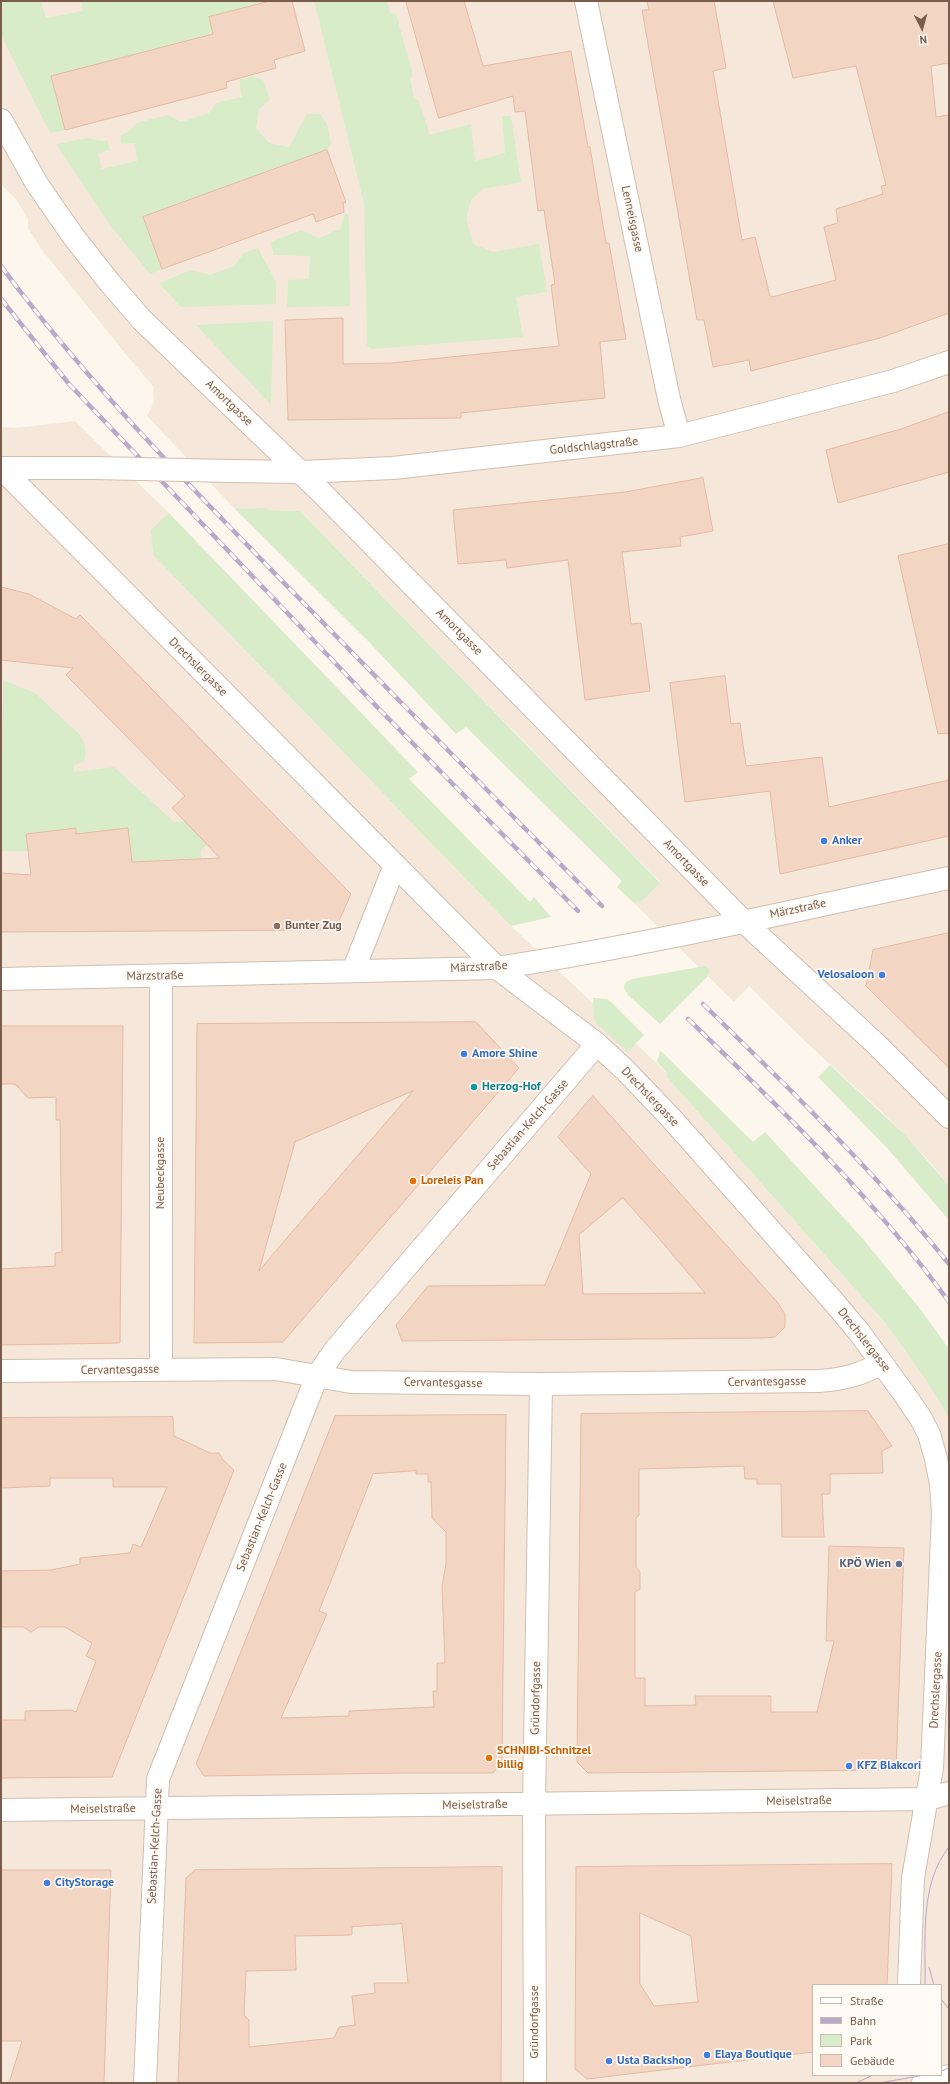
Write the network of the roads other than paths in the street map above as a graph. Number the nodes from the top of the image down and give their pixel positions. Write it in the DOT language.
graph roads {
  1 [pos="586,1"];
  2 [pos="1,120"];
  3 [pos="949,362"];
  4 [pos="679,436"];
  5 [pos="1,468"];
  6 [pos="301,472"];
  7 [pos="395,865"];
  8 [pos="949,878"];
  9 [pos="743,921"];
  10 [pos="498,968"];
  11 [pos="353,971"];
  12 [pos="161,976"];
  13 [pos="1,979"];
  14 [pos="597,1044"];
  15 [pos="949,1117"];
  16 [pos="882,1363"];
  17 [pos="161,1370"];
  18 [pos="1,1372"];
  19 [pos="317,1376"];
  20 [pos="540,1384"];
  21 [pos="949,1793"];
  22 [pos="928,1799"];
  23 [pos="534,1804"];
  24 [pos="156,1808"];
  25 [pos="1,1810"];
  26 [pos="909,1984"];
  27 [pos="949,2076"];
  28 [pos="145,2083"];
  29 [pos="535,2083"];
  30 [pos="923,2083"];
  1 -- 4 [label="street, Lenneisgasse"];
  2 -- 6 [label="street, Amortgasse"];
  3 -- 4 [label="street, Goldschlagstraße"];
  4 -- 6 [label="street, Goldschlagstraße"];
  5 -- 6 [label="street, Goldschlagstraße, bridge"];
  5 -- 7 [label="street, Drechslergasse"];
  6 -- 9 [label="street, Amortgasse"];
  7 -- 10 [label="street, Drechslergasse"];
  7 -- 11 [label="street"];
  8 -- 9 [label="street, Märzstraße"];
  9 -- 10 [label="street, Märzstraße"];
  9 -- 15 [label="street, Amortgasse"];
  10 -- 11 [label="street, Märzstraße"];
  10 -- 14 [label="street, Drechslergasse"];
  11 -- 12 [label="street, Märzstraße"];
  12 -- 13 [label="street, Märzstraße"];
  12 -- 17 [label="street, Neubeckgasse"];
  14 -- 16 [label="street, Drechslergasse"];
  14 -- 19 [label="street, Sebastian-Kelch-Gasse"];
  16 -- 20 [label="street, Cervantesgasse"];
  16 -- 22 [label="street, Drechslergasse"];
  17 -- 18 [label="street, Cervantesgasse"];
  17 -- 19 [label="street, Cervantesgasse"];
  19 -- 20 [label="street, Cervantesgasse"];
  19 -- 24 [label="street, Sebastian-Kelch-Gasse"];
  20 -- 23 [label="street, Gründorfgasse"];
  21 -- 22 [label="street, Meiselstraße"];
  22 -- 23 [label="street, Meiselstraße"];
  22 -- 26 [label="street, Drechslergasse"];
  23 -- 24 [label="street, Meiselstraße"];
  23 -- 29 [label="street, Gründorfgasse"];
  24 -- 25 [label="street, Meiselstraße"];
  24 -- 28 [label="street, Sebastian-Kelch-Gasse"];
  27 -- 30 [label="street"];
}
